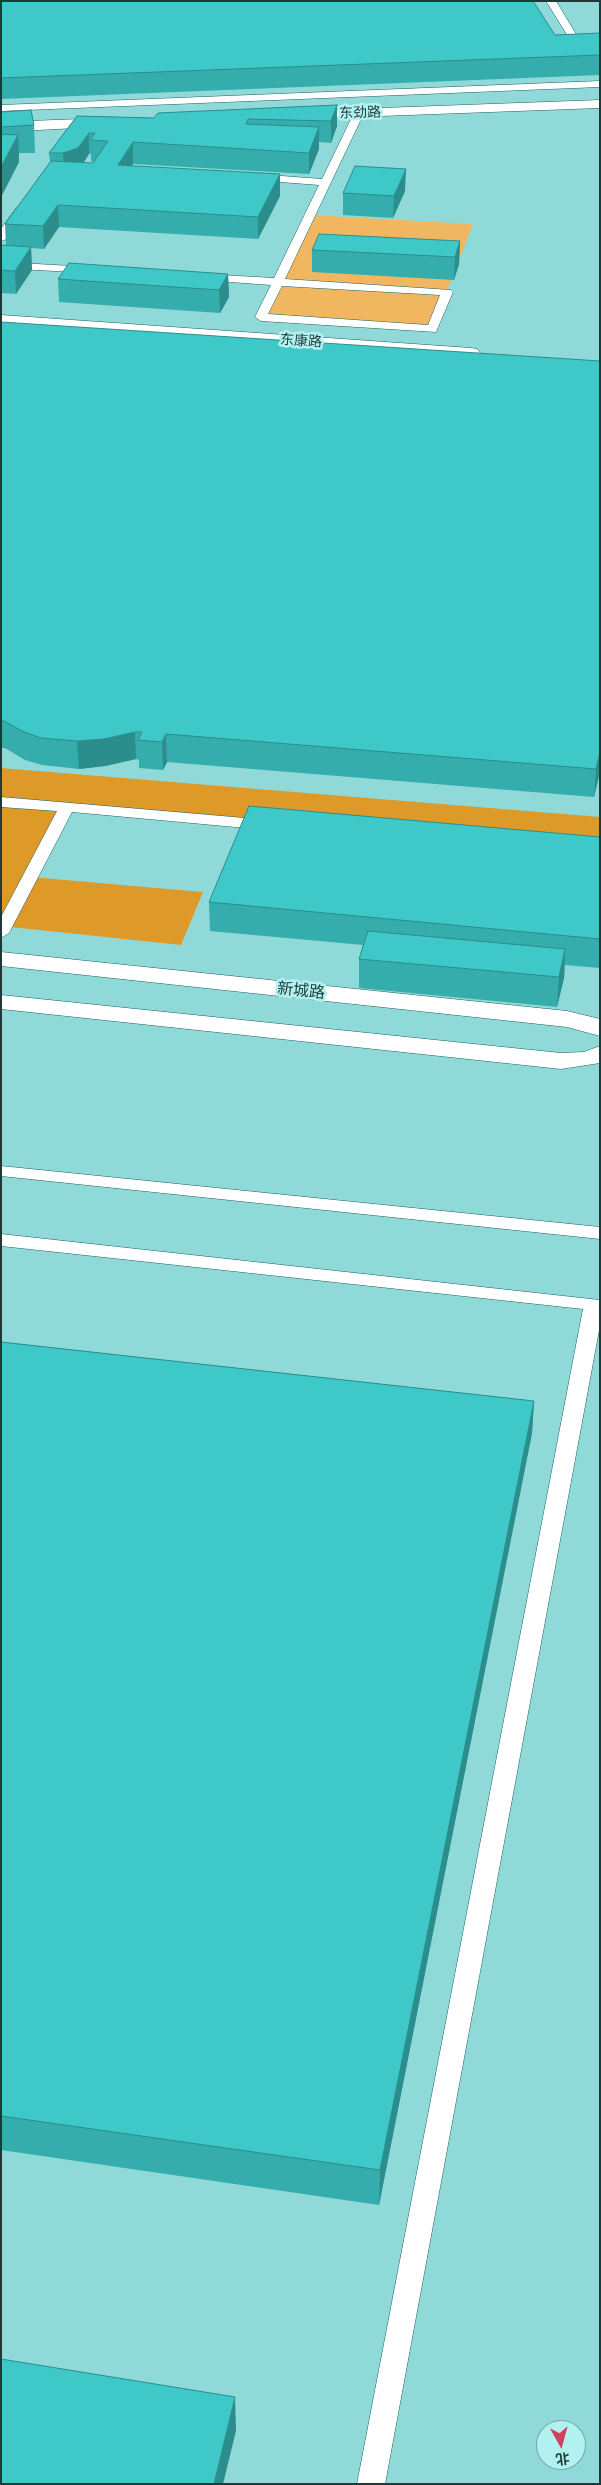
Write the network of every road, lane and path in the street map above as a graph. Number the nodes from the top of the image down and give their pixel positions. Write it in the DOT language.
graph roads {
  1 [pos="551,1"];
  2 [pos="600,46"];
  3 [pos="600,84"];
  4 [pos="600,104"];
  5 [pos="1,108"];
  6 [pos="359,113"];
  7 [pos="280,116"];
  8 [pos="121,122"];
  9 [pos="1,127"];
  10 [pos="247,177"];
  11 [pos="326,182"];
  12 [pos="28,198"];
  13 [pos="1,238"];
  14 [pos="1,265"];
  15 [pos="100,271"];
  16 [pos="189,276"];
  17 [pos="278,282"];
  18 [pos="1,320"];
  19 [pos="486,354"];
  20 [pos="1,802"];
  21 [pos="67,807"];
  22 [pos="284,826"];
  23 [pos="1,933"];
  24 [pos="1,959"];
  25 [pos="1,1002"];
  26 [pos="600,1029"];
  27 [pos="600,1054"];
  28 [pos="1,1171"];
  29 [pos="600,1233"];
  30 [pos="1,1240"];
  31 [pos="371,2484"];
  1 -- 2 [label="lane"];
  3 -- 5 [label="lane"];
  4 -- 6 [label="street, 东劲路"];
  6 -- 7 [label="street, 东劲路"];
  6 -- 11 [label="lane"];
  8 -- 9 [label="street"];
  10 -- 11 [label="lane"];
  11 -- 17 [label="lane"];
  12 -- 13 [label="lane"];
  14 -- 15 [label="lane"];
  16 -- 17 [label="lane"];
  17 -- 17 [label="lane"];
  18 -- 19 [label="street, 东康路"];
  20 -- 21 [label="lane"];
  21 -- 22 [label="lane"];
  21 -- 23 [label="lane"];
  24 -- 26 [label="street, 新城路"];
  25 -- 27 [label="street"];
  28 -- 29 [label="lane"];
  30 -- 31 [label="lane"];
}
